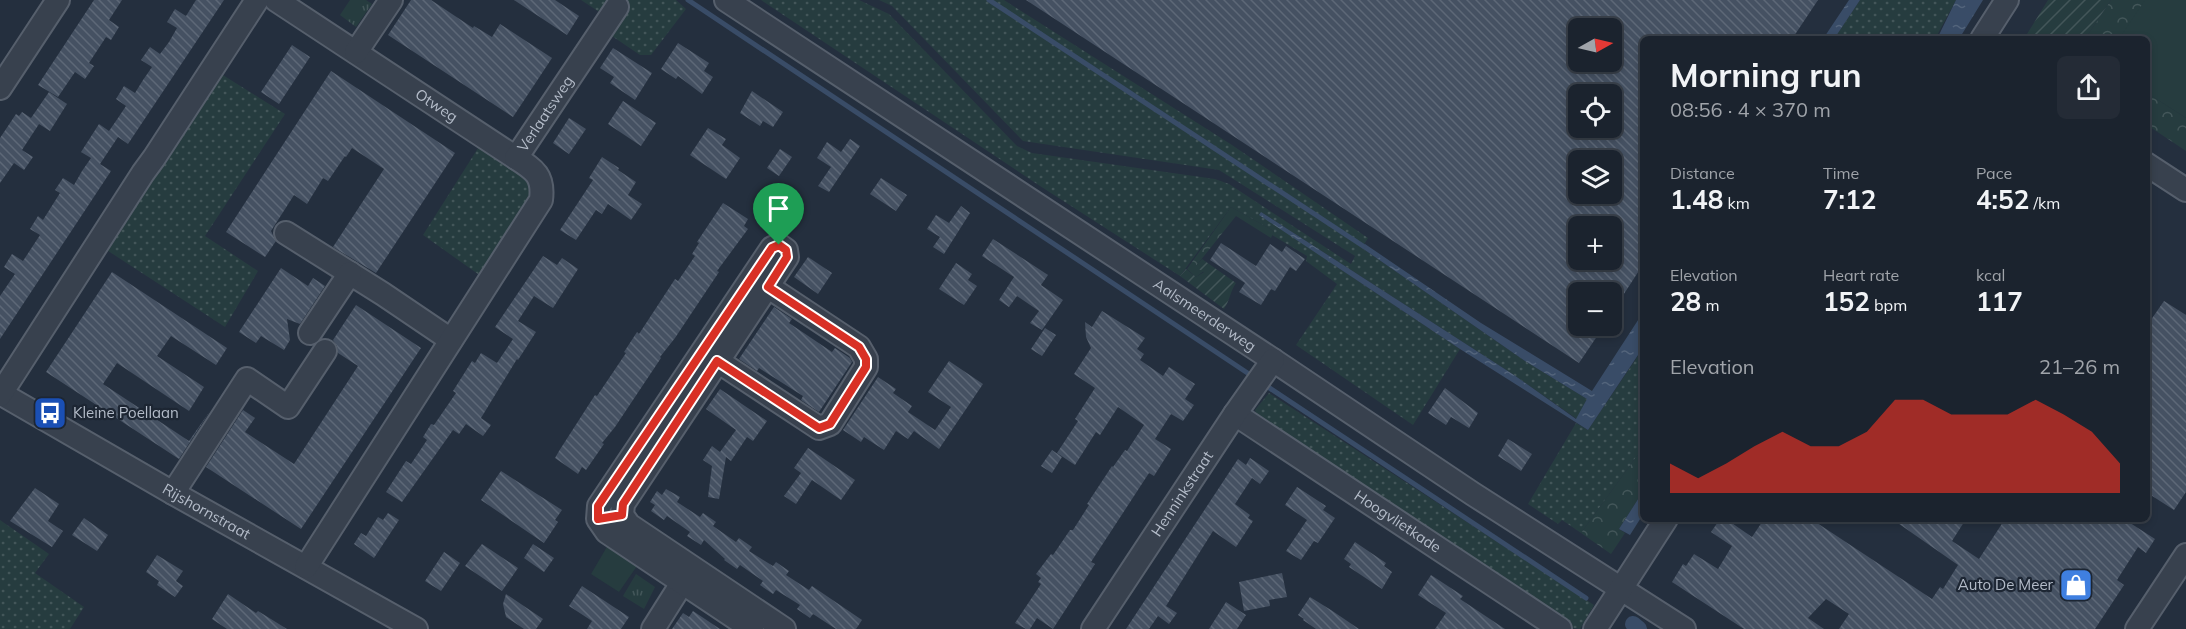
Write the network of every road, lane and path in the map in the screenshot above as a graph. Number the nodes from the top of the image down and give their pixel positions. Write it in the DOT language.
graph roads {
  1 [pos="58,0"];
  2 [pos="257,0"];
  3 [pos="276,0"];
  4 [pos="391,0"];
  5 [pos="726,0"];
  6 [pos="2007,0"];
  7 [pos="617,8"];
  8 [pos="1984,36"];
  9 [pos="356,52"];
  10 [pos="2,78"];
  11 [pos="516,158"];
  12 [pos="2150,167"];
  13 [pos="2186,190"];
  14 [pos="286,233"];
  15 [pos="350,273"];
  16 [pos="310,333"];
  17 [pos="451,340"];
  18 [pos="325,351"];
  19 [pos="710,356"];
  20 [pos="1264,373"];
  21 [pos="0,394"];
  22 [pos="1235,414"];
  23 [pos="173,493"];
  24 [pos="622,515"];
  25 [pos="598,519"];
  26 [pos="1664,522"];
  27 [pos="2186,555"];
  28 [pos="306,567"];
  29 [pos="687,576"];
  30 [pos="1621,589"];
  31 [pos="416,629"];
  32 [pos="653,629"];
  33 [pos="752,629"];
  34 [pos="784,629"];
  35 [pos="1093,629"];
  36 [pos="1560,629"];
  37 [pos="1595,629"];
  38 [pos="1684,629"];
  39 [pos="2138,629"];
  1 -- 10 [label="street"];
  2 -- 21 [label="street"];
  3 -- 9 [label="street, Otweg"];
  4 -- 9 [label="street"];
  5 -- 20 [label="street, Aalsmeerderweg"];
  6 -- 8 [label="street"];
  7 -- 11 [label="street, Verlaatsweg"];
  9 -- 11 [label="street, Otweg"];
  11 -- 17 [label="street, Verlaatsweg"];
  12 -- 13 [label="street"];
  14 -- 15 [label="street"];
  15 -- 16 [label="street"];
  15 -- 17 [label="street"];
  17 -- 28 [label="street, Verlaatsweg"];
  18 -- 23 [label="street"];
  19 -- 19 [label="street"];
  19 -- 24 [label="street"];
  19 -- 25 [label="street"];
  20 -- 22 [label="street, Henninkstraat"];
  20 -- 30 [label="street, Aalsmeerderweg"];
  21 -- 23 [label="street, Rijshornstraat"];
  22 -- 35 [label="street, Henninkstraat"];
  22 -- 36 [label="street, Hoogvlietkade"];
  23 -- 28 [label="street, Rijshornstraat"];
  24 -- 25 [label="street"];
  24 -- 29 [label="street"];
  25 -- 29 [label="street"];
  26 -- 30 [label="street"];
  27 -- 39 [label="street"];
  28 -- 31 [label="street, Rijshornstraat"];
  29 -- 32 [label="street"];
  29 -- 33 [label="street"];
  29 -- 34 [label="street"];
  30 -- 37 [label="street"];
  30 -- 38 [label="street, Aalsmeerderweg"];
}
